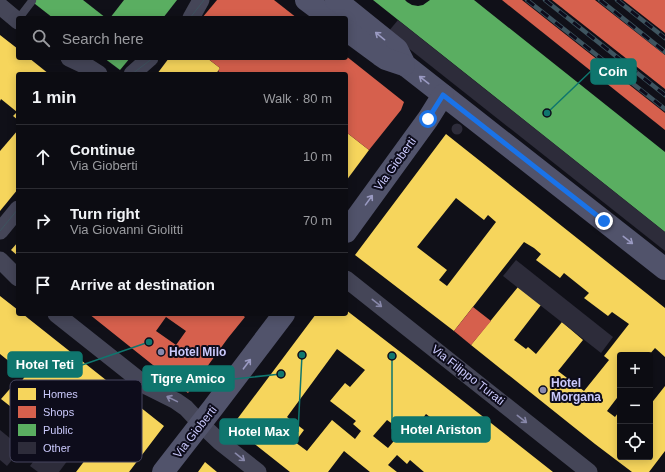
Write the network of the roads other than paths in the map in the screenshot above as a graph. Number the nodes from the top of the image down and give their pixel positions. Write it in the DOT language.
graph roads {
  1 [pos="201,0"];
  2 [pos="306,0"];
  3 [pos="336,0"];
  4 [pos="32,2"];
  5 [pos="0,6"];
  6 [pos="21,16"];
  7 [pos="192,16"];
  8 [pos="327,16"];
  9 [pos="16,18"];
  10 [pos="348,31"];
  11 [pos="73,60"];
  12 [pos="148,60"];
  13 [pos="405,65"];
  14 [pos="96,72"];
  15 [pos="134,72"];
  16 [pos="443,95"];
  17 [pos="16,211"];
  18 [pos="348,229"];
  19 [pos="0,231"];
  20 [pos="0,260"];
  21 [pos="665,269"];
  22 [pos="16,276"];
  23 [pos="348,281"];
  24 [pos="59,316"];
  25 [pos="282,316"];
  26 [pos="139,380"];
  27 [pos="142,382"];
  28 [pos="201,424"];
  29 [pos="163,472"];
  30 [pos="258,472"];
  31 [pos="589,472"];
  1 -- 7 [label="street"];
  2 -- 8 [label="main road"];
  13 -- 3 [label="main road, one-way"];
  4 -- 6 [label="lane"];
  5 -- 9 [label="street"];
  10 -- 13 [label="main road"];
  11 -- 14 [label="street"];
  12 -- 15 [label="street"];
  16 -- 13 [label="main road, one-way"];
  18 -- 16 [label="main road, Via Gioberti, one-way"];
  16 -- 21 [label="main road, one-way"];
  17 -- 19 [label="street"];
  20 -- 22 [label="street"];
  23 -- 31 [label="street, Via Filippo Turati, one-way"];
  26 -- 24 [label="street, one-way"];
  28 -- 25 [label="main road, Via Gioberti, one-way"];
  28 -- 27 [label="street, one-way"];
  28 -- 29 [label="main road, Via Gioberti"];
  28 -- 30 [label="street, one-way"];
}
